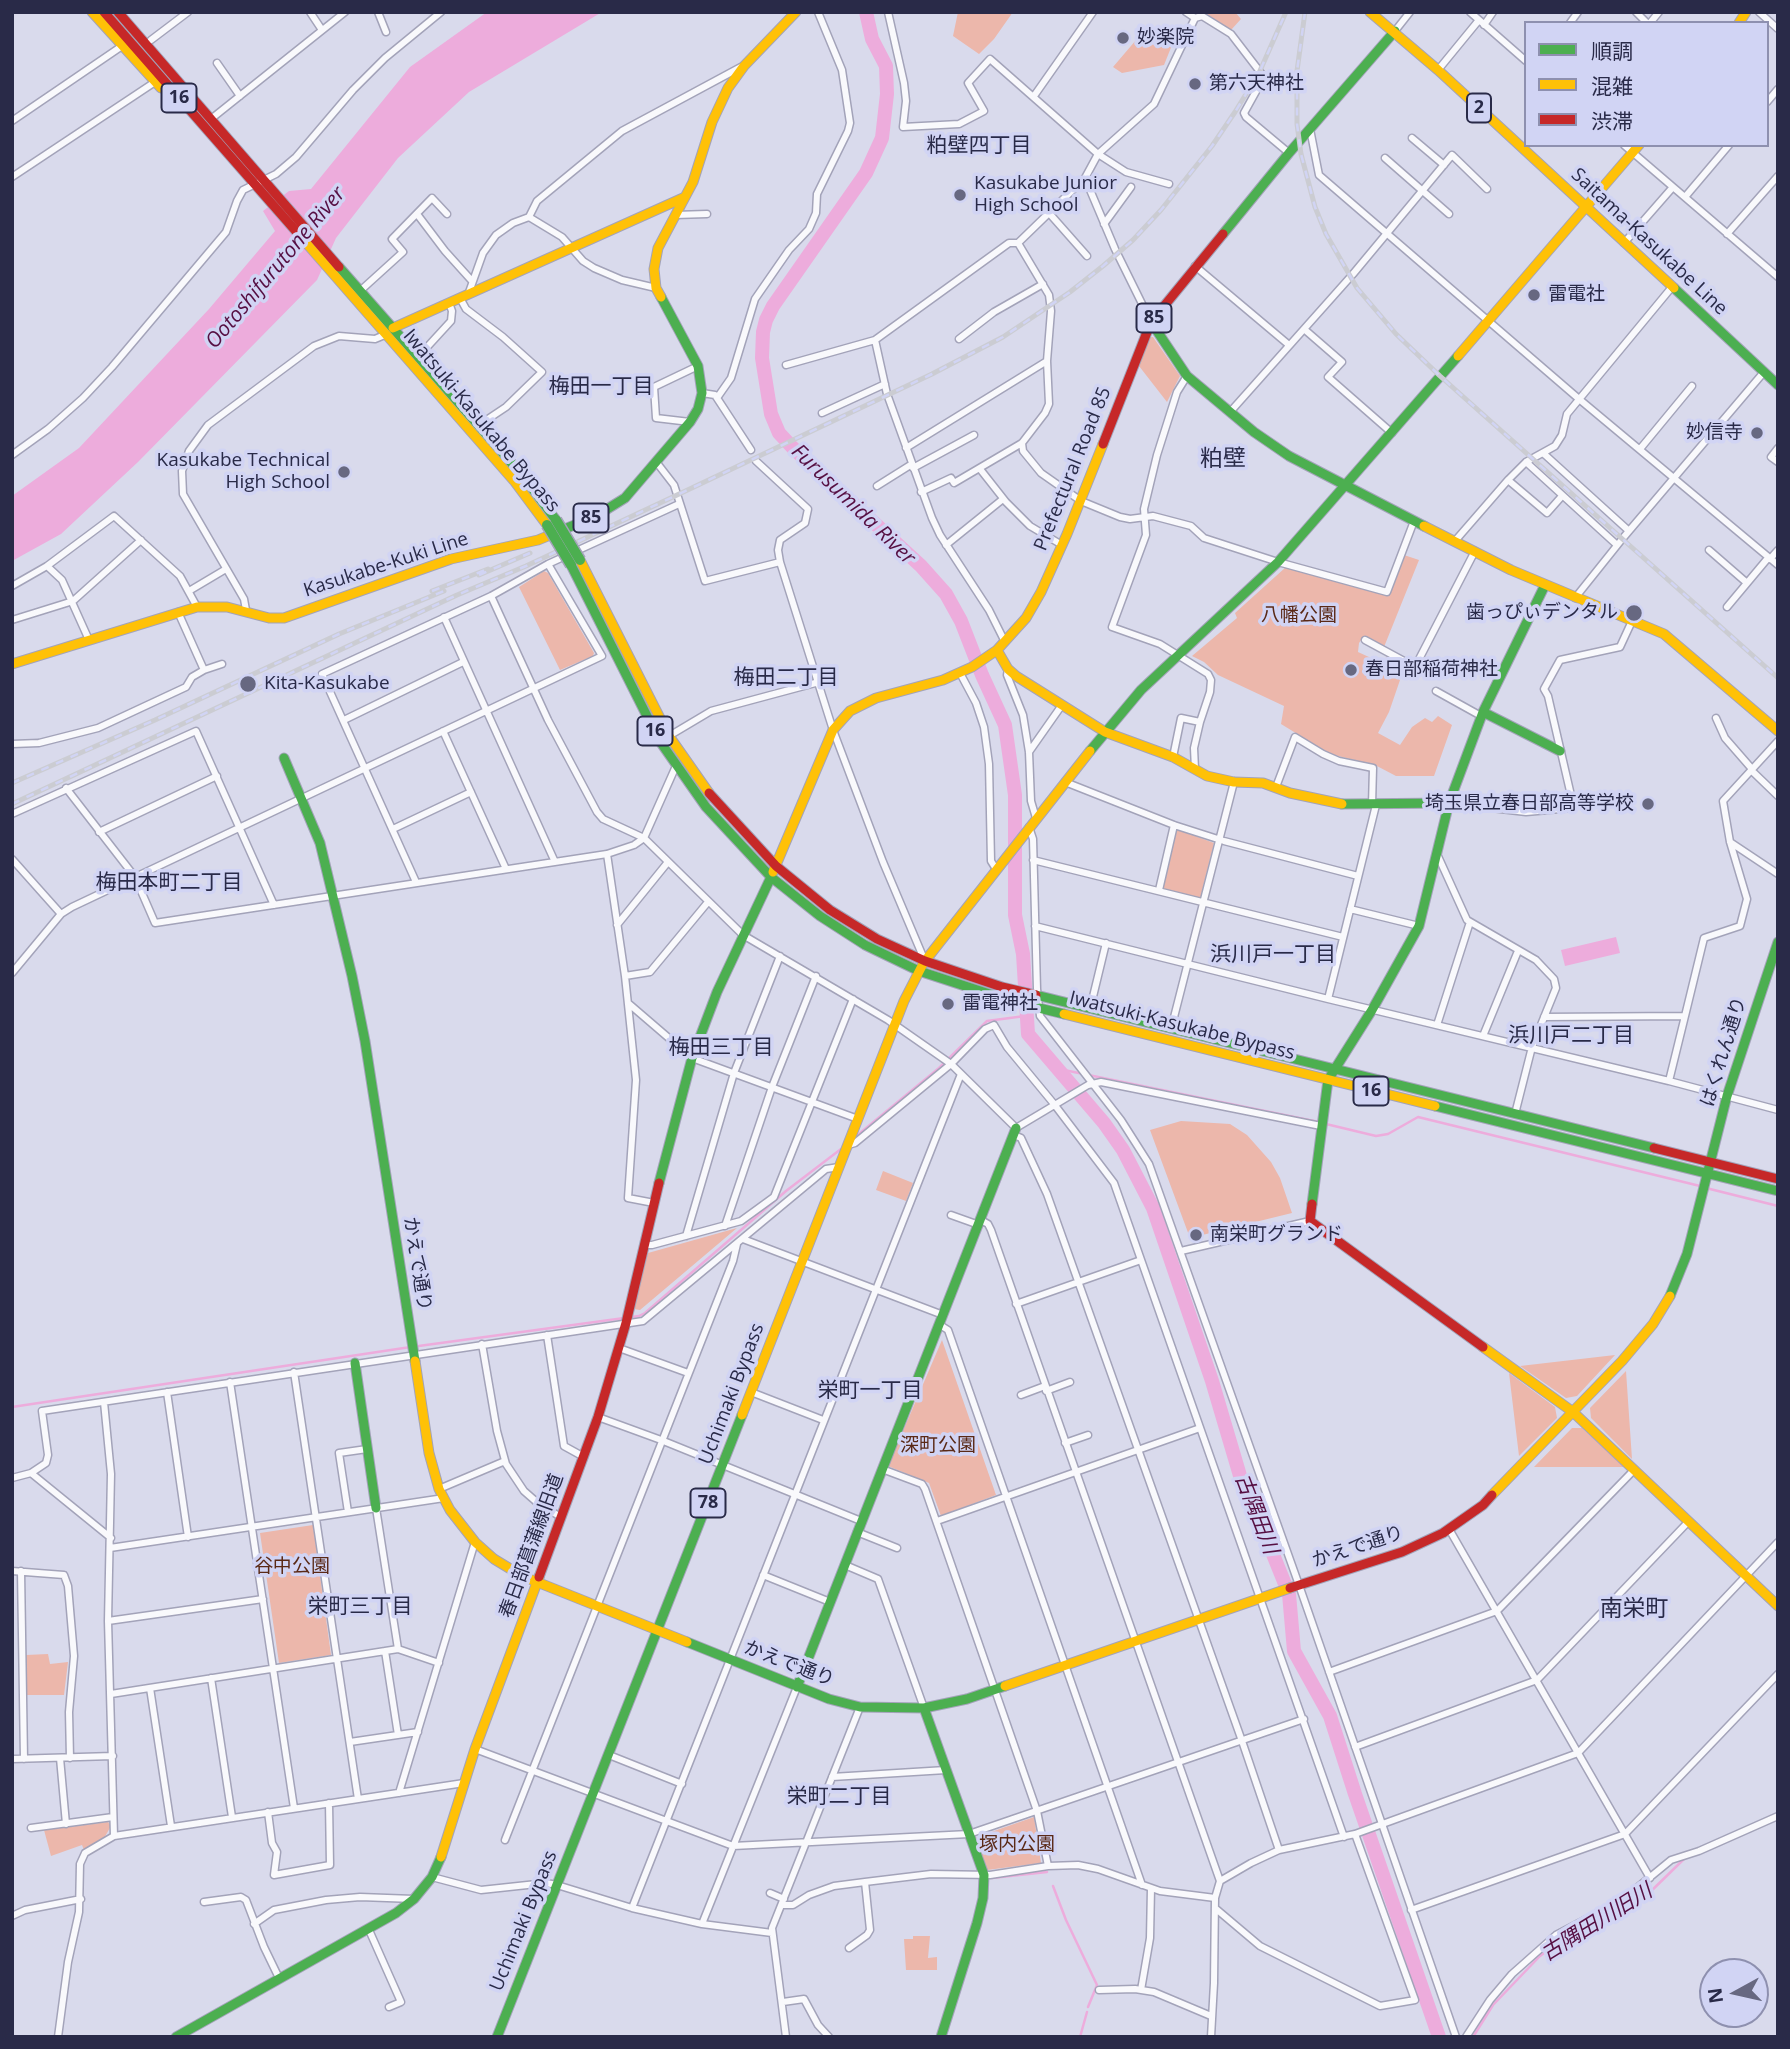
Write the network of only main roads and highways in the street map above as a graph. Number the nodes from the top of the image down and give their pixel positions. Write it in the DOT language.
graph roads {
  1 [pos="92,12"];
  2 [pos="104,12"];
  3 [pos="118,12"];
  4 [pos="127,12"];
  5 [pos="796,12"];
  6 [pos="1370,12"];
  7 [pos="1395,31"];
  8 [pos="170,70"];
  9 [pos="206,122"];
  10 [pos="1632,148"];
  11 [pos="685,197"];
  12 [pos="1586,207"];
  13 [pos="333,267"];
  14 [pos="1151,322"];
  15 [pos="390,332"];
  16 [pos="1778,385"];
  17 [pos="1345,487"];
  18 [pos="551,523"];
  19 [pos="575,562"];
  20 [pos="1545,585"];
  21 [pos="995,652"];
  22 [pos="12,664"];
  23 [pos="1482,714"];
  24 [pos="1778,731"];
  25 [pos="1105,732"];
  26 [pos="1560,751"];
  27 [pos="284,758"];
  28 [pos="1449,803"];
  29 [pos="774,872"];
  30 [pos="743,935"];
  31 [pos="1778,942"];
  32 [pos="922,966"];
  33 [pos="1036,1002"];
  34 [pos="1330,1075"];
  35 [pos="1015,1132"];
  36 [pos="1709,1167"];
  37 [pos="1778,1179"];
  38 [pos="1778,1191"];
  39 [pos="355,1363"];
  40 [pos="1573,1412"];
  41 [pos="376,1508"];
  42 [pos="537,1583"];
  43 [pos="1778,1606"];
  44 [pos="657,1631"];
  45 [pos="797,1687"];
  46 [pos="924,1708"];
  47 [pos="182,2035"];
  48 [pos="497,2037"];
  49 [pos="941,2037"];
  1 -- 9 [label="main road, 16"];
  2 -- 9 [label="main road, Iwatsuki-Kasukabe Bypass / 16"];
  3 -- 8 [label="main road, Iwatsuki-Kasukabe Bypass / 16"];
  4 -- 8 [label="main road, 16"];
  5 -- 11 [label="main road"];
  6 -- 7 [label="main road, Saitama-Kasukabe Line / 2"];
  7 -- 12 [label="main road, Saitama-Kasukabe Line / 2"];
  7 -- 14 [label="main road, Prefectural Road 85 / 85"];
  8 -- 9 [label="main road, Iwatsuki-Kasukabe Bypass / 16"];
  9 -- 13 [label="main road, Iwatsuki-Kasukabe Bypass / 16"];
  10 -- 12 [label="main road, Uchimaki Bypass"];
  11 -- 15 [label="main road"];
  11 -- 22 [label="main road, Kasukabe-Kuki Line / 85"];
  12 -- 16 [label="main road, Saitama-Kasukabe Line / 2"];
  12 -- 17 [label="main road, Uchimaki Bypass"];
  13 -- 15 [label="main road, Iwatsuki-Kasukabe Bypass / 16"];
  13 -- 15 [label="main road, Iwatsuki-Kasukabe Bypass / 16"];
  14 -- 17 [label="main road"];
  14 -- 21 [label="main road, Prefectural Road 85 / 85"];
  15 -- 18 [label="main road, Iwatsuki-Kasukabe Bypass / 16"];
  15 -- 18 [label="main road, Iwatsuki-Kasukabe Bypass / 16"];
  17 -- 20 [label="main road"];
  17 -- 25 [label="main road, Uchimaki Bypass"];
  18 -- 19 [label="main road, Iwatsuki-Kasukabe Bypass / 16, bridge"];
  19 -- 29 [label="main road, Iwatsuki-Kasukabe Bypass / 16"];
  19 -- 29 [label="main road, Iwatsuki-Kasukabe Bypass / 16"];
  20 -- 23 [label="main road"];
  20 -- 24 [label="main road"];
  21 -- 25 [label="main road"];
  21 -- 29 [label="main road, Prefectural Road 85 / 85"];
  23 -- 26 [label="main road"];
  23 -- 28 [label="main road"];
  25 -- 28 [label="main road"];
  25 -- 32 [label="main road, Uchimaki Bypass"];
  27 -- 42 [label="main road, かえで通り"];
  28 -- 34 [label="main road"];
  29 -- 30 [label="main road, Prefectural Road 85"];
  29 -- 32 [label="main road, Iwatsuki-Kasukabe Bypass / 16"];
  30 -- 42 [label="main road, 春日部菖蒲線旧道"];
  31 -- 36 [label="main road, はくれん通り"];
  32 -- 33 [label="main road, Iwatsuki-Kasukabe Bypass / 16"];
  32 -- 33 [label="main road, Iwatsuki-Kasukabe Bypass / 16"];
  32 -- 44 [label="main road, Uchimaki Bypass / 78"];
  33 -- 34 [label="main road, Iwatsuki-Kasukabe Bypass / 16"];
  33 -- 34 [label="main road, Iwatsuki-Kasukabe Bypass / 16"];
  34 -- 36 [label="main road, Iwatsuki-Kasukabe Bypass / 16"];
  34 -- 36 [label="main road, Iwatsuki-Kasukabe Bypass / 16"];
  34 -- 40 [label="main road"];
  35 -- 45 [label="main road"];
  36 -- 37 [label="main road, Iwatsuki-Kasukabe Bypass / 16"];
  36 -- 38 [label="main road, Iwatsuki-Kasukabe Bypass / 16"];
  36 -- 40 [label="main road, かえで通り"];
  39 -- 41 [label="main road"];
  40 -- 43 [label="main road"];
  40 -- 46 [label="main road, かえで通り"];
  42 -- 44 [label="main road, かえで通り"];
  42 -- 47 [label="main road, 春日部菖蒲線旧道"];
  44 -- 45 [label="main road, かえで通り"];
  44 -- 48 [label="main road, Uchimaki Bypass / 78"];
  45 -- 46 [label="main road, かえで通り"];
  46 -- 49 [label="main road"];
}
